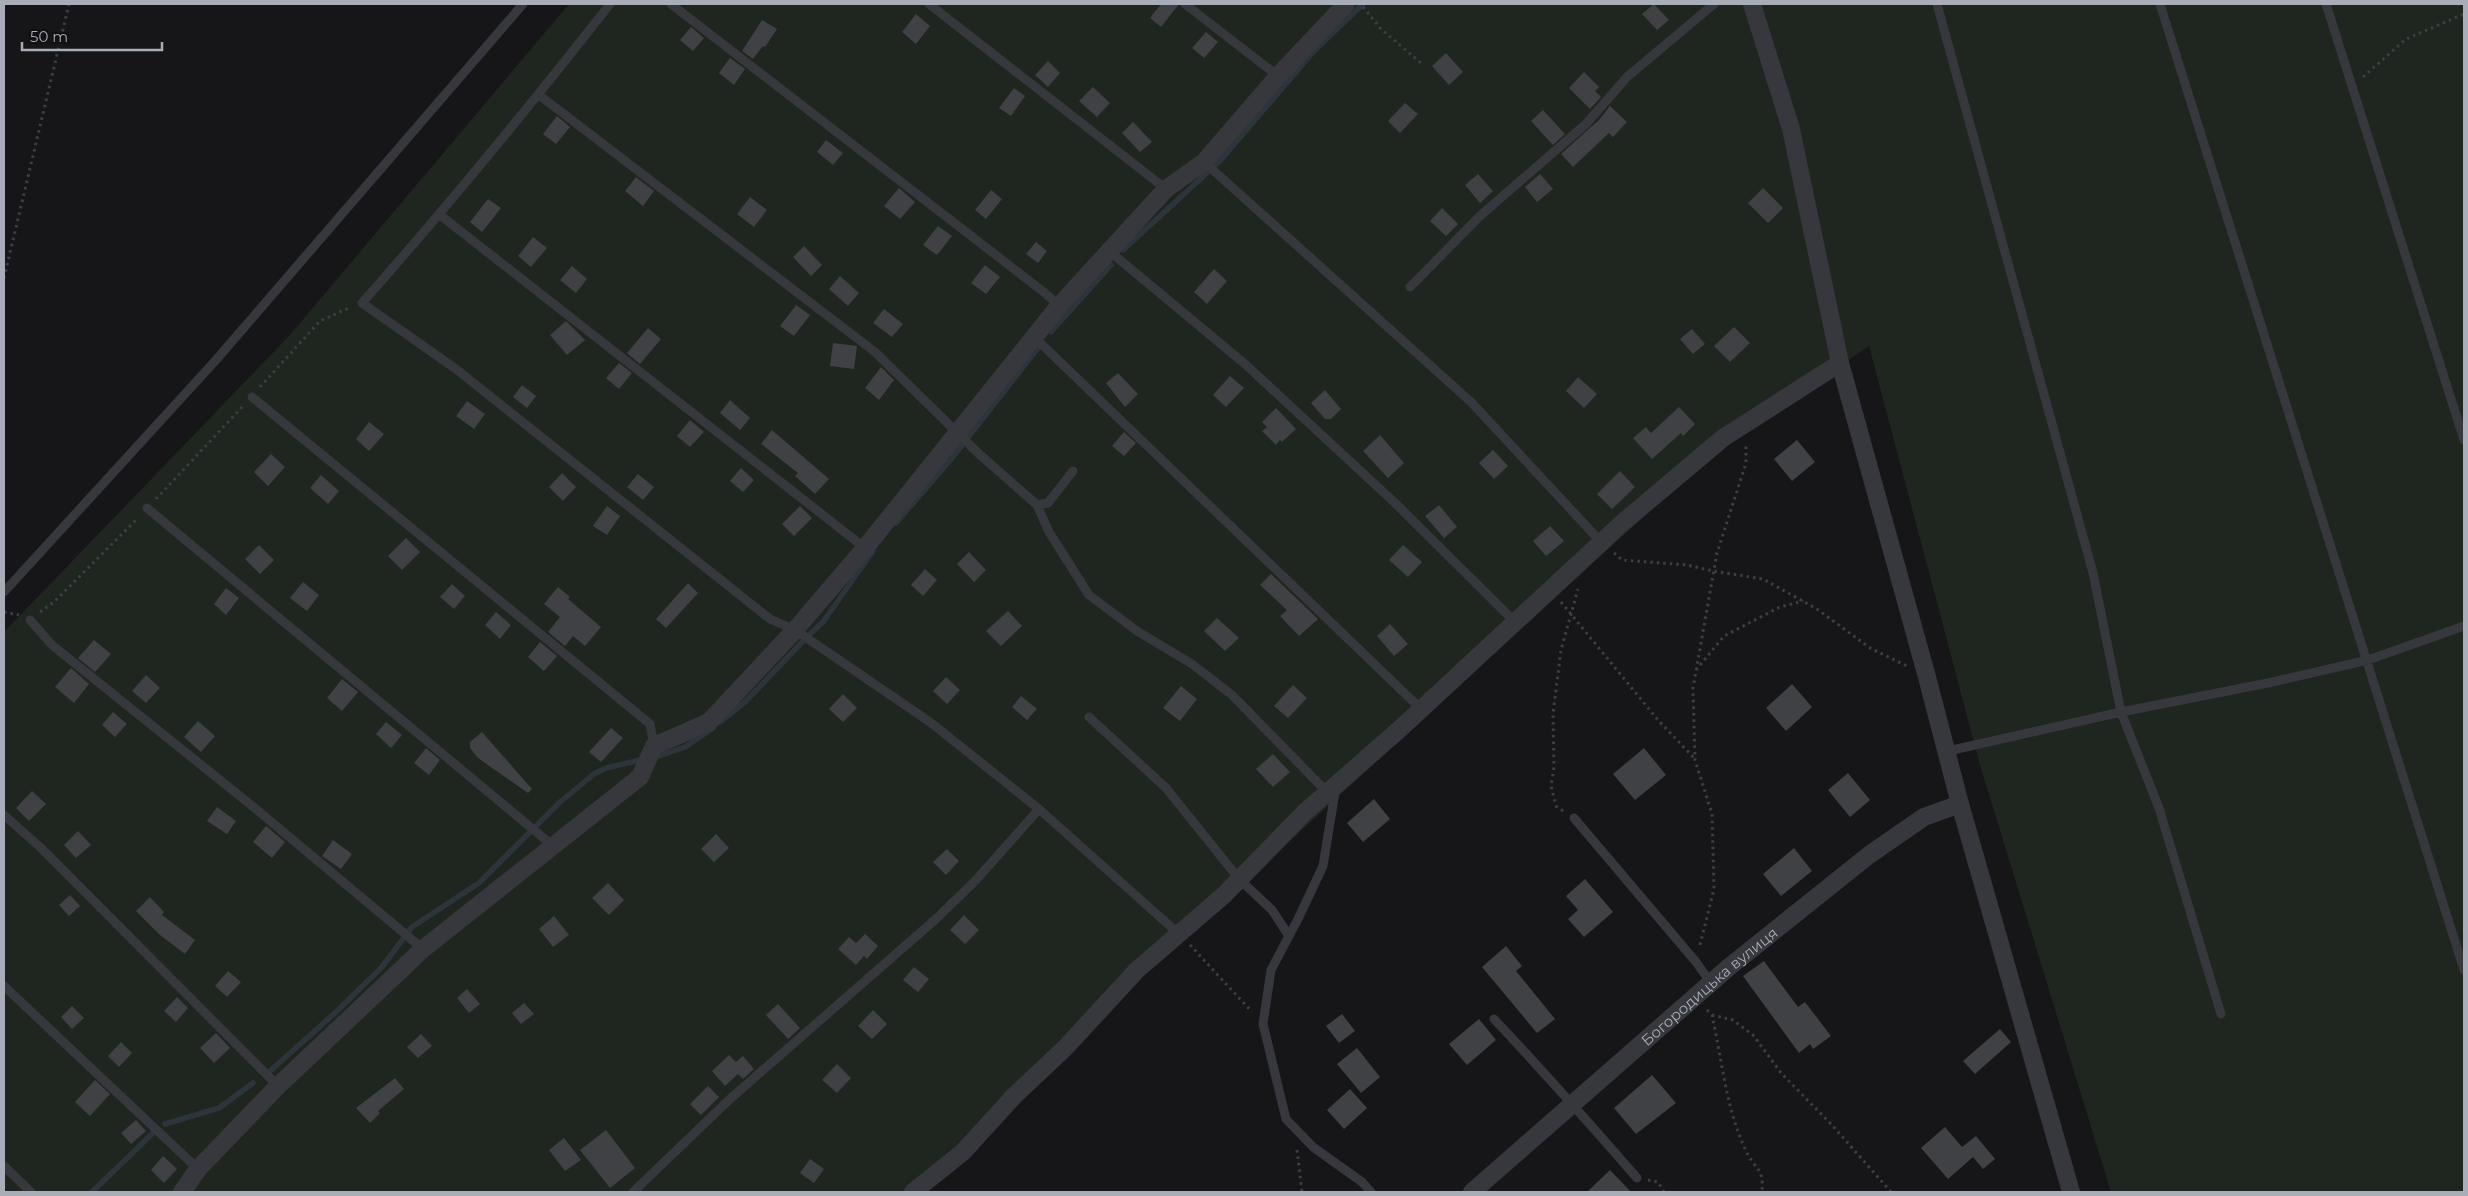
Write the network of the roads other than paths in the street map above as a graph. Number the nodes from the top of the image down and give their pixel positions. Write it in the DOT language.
graph roads {
  1 [pos="523,4"];
  2 [pos="610,4"];
  3 [pos="671,4"];
  4 [pos="929,4"];
  5 [pos="1185,4"];
  6 [pos="1346,4"];
  7 [pos="1714,4"];
  8 [pos="1752,4"];
  9 [pos="1937,4"];
  10 [pos="2160,4"];
  11 [pos="2326,4"];
  12 [pos="1278,76"];
  13 [pos="539,95"];
  14 [pos="1205,163"];
  15 [pos="1166,189"];
  16 [pos="440,215"];
  17 [pos="1108,250"];
  18 [pos="1410,287"];
  19 [pos="1059,306"];
  20 [pos="1034,336"];
  21 [pos="1840,364"];
  22 [pos="252,397"];
  23 [pos="959,432"];
  24 [pos="2464,440"];
  25 [pos="1073,471"];
  26 [pos="1037,505"];
  27 [pos="147,508"];
  28 [pos="1601,542"];
  29 [pos="866,548"];
  30 [pos="4,592"];
  31 [pos="30,620"];
  32 [pos="1514,622"];
  33 [pos="2464,626"];
  34 [pos="795,630"];
  35 [pos="2368,660"];
  36 [pos="1421,709"];
  37 [pos="2121,712"];
  38 [pos="1089,717"];
  39 [pos="1948,751"];
  40 [pos="651,754"];
  41 [pos="1332,788"];
  42 [pos="1960,804"];
  43 [pos="1039,809"];
  44 [pos="4,815"];
  45 [pos="1574,818"];
  46 [pos="546,840"];
  47 [pos="1239,879"];
  48 [pos="1179,934"];
  49 [pos="1289,936"];
  50 [pos="418,944"];
  51 [pos="2464,970"];
  52 [pos="1711,983"];
  53 [pos="4,986"];
  54 [pos="2221,1014"];
  55 [pos="1494,1019"];
  56 [pos="278,1086"];
  57 [pos="1571,1106"];
  58 [pos="4,1166"];
  59 [pos="198,1170"];
  60 [pos="1637,1178"];
  61 [pos="31,1192"];
  62 [pos="182,1192"];
  63 [pos="633,1192"];
  64 [pos="914,1192"];
  65 [pos="1371,1192"];
  66 [pos="1472,1192"];
  67 [pos="2071,1192"];
  1 -- 30 [label="lane"];
  2 -- 13 [label="lane"];
  3 -- 19 [label="lane"];
  4 -- 15 [label="lane"];
  5 -- 12 [label="lane"];
  6 -- 12 [label="street"];
  7 -- 18 [label="lane"];
  8 -- 21 [label="street"];
  9 -- 37 [label="lane"];
  10 -- 35 [label="lane"];
  11 -- 24 [label="lane"];
  12 -- 14 [label="street"];
  13 -- 16 [label="lane"];
  13 -- 23 [label="lane"];
  14 -- 15 [label="street"];
  14 -- 28 [label="lane"];
  15 -- 17 [label="street"];
  16 -- 29 [label="lane"];
  16 -- 34 [label="lane"];
  17 -- 19 [label="street"];
  17 -- 32 [label="lane"];
  19 -- 20 [label="street"];
  20 -- 23 [label="street"];
  20 -- 36 [label="lane"];
  21 -- 28 [label="street"];
  21 -- 39 [label="street"];
  22 -- 40 [label="lane"];
  23 -- 26 [label="lane"];
  23 -- 29 [label="street"];
  25 -- 26 [label="lane"];
  26 -- 41 [label="lane"];
  27 -- 46 [label="lane"];
  28 -- 32 [label="street"];
  29 -- 34 [label="street"];
  31 -- 50 [label="lane"];
  32 -- 36 [label="street"];
  33 -- 35 [label="lane"];
  34 -- 40 [label="street"];
  34 -- 43 [label="lane"];
  35 -- 37 [label="lane"];
  35 -- 51 [label="lane"];
  36 -- 41 [label="street"];
  37 -- 39 [label="lane"];
  37 -- 54 [label="lane"];
  38 -- 47 [label="lane"];
  39 -- 42 [label="street"];
  40 -- 46 [label="street"];
  41 -- 47 [label="street"];
  41 -- 49 [label="lane"];
  42 -- 52 [label="street, Богородицька вулиця"];
  42 -- 67 [label="street"];
  43 -- 48 [label="lane"];
  43 -- 63 [label="lane"];
  44 -- 56 [label="lane"];
  45 -- 52 [label="lane"];
  46 -- 50 [label="street"];
  47 -- 48 [label="street"];
  47 -- 49 [label="lane"];
  48 -- 64 [label="street"];
  49 -- 65 [label="lane"];
  50 -- 56 [label="street"];
  52 -- 57 [label="street, Богородицька вулиця"];
  53 -- 59 [label="lane"];
  55 -- 57 [label="lane"];
  56 -- 59 [label="street"];
  57 -- 60 [label="lane"];
  57 -- 66 [label="street, Богородицька вулиця"];
  58 -- 61 [label="lane"];
  59 -- 62 [label="street"];
}
